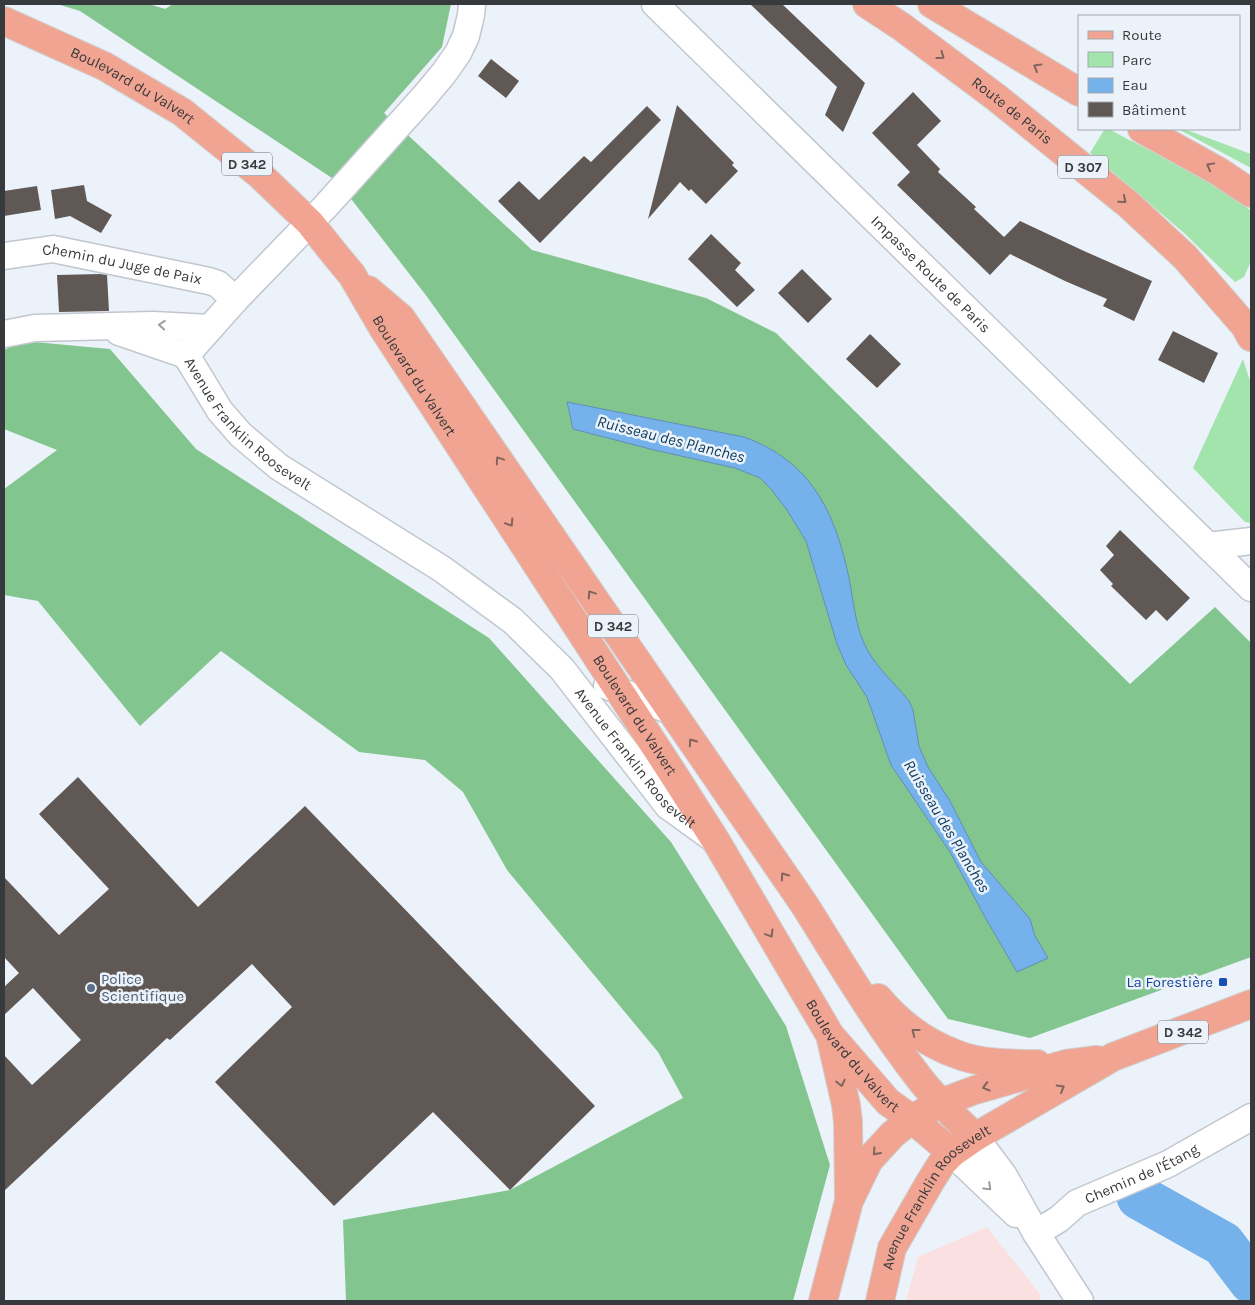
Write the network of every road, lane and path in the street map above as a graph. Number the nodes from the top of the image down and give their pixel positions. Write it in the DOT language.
graph roads {
  1 [pos="472,4"];
  2 [pos="654,4"];
  3 [pos="867,4"];
  4 [pos="932,4"];
  5 [pos="4,21"];
  6 [pos="1078,91"];
  7 [pos="1144,130"];
  8 [pos="1251,192"];
  9 [pos="310,223"];
  10 [pos="4,256"];
  11 [pos="352,276"];
  12 [pos="235,300"];
  13 [pos="107,327"];
  14 [pos="210,328"];
  15 [pos="4,334"];
  16 [pos="1251,337"];
  17 [pos="186,355"];
  18 [pos="1251,541"];
  19 [pos="1208,546"];
  20 [pos="1251,588"];
  21 [pos="562,669"];
  22 [pos="619,691"];
  23 [pos="671,711"];
  24 [pos="716,841"];
  25 [pos="804,904"];
  26 [pos="1251,1004"];
  27 [pos="830,1035"];
  28 [pos="1113,1057"];
  29 [pos="1066,1064"];
  30 [pos="940,1103"];
  31 [pos="1251,1117"];
  32 [pos="912,1119"];
  33 [pos="975,1137"];
  34 [pos="952,1153"];
  35 [pos="849,1201"];
  36 [pos="1036,1233"];
  37 [pos="823,1301"];
  38 [pos="880,1301"];
  39 [pos="1080,1301"];
  1 -- 9 [label="street, Avenue Franklin Roosevelt"];
  2 -- 19 [label="street, Impasse Route de Paris"];
  3 -- 16 [label="main road, Route de Paris / D 307, one-way"];
  6 -- 4 [label="main road, one-way"];
  5 -- 9 [label="main road, Boulevard du Valvert / D 342"];
  8 -- 7 [label="main road, one-way"];
  9 -- 11 [label="main road, Boulevard du Valvert / D 342"];
  9 -- 12 [label="street, Avenue Franklin Roosevelt"];
  10 -- 12 [label="street, Chemin du Juge de Paix"];
  11 -- 22 [label="main road, Boulevard du Valvert / D 342, one-way"];
  23 -- 11 [label="main road, Boulevard du Valvert / D 342, one-way"];
  12 -- 14 [label="street, Avenue Franklin Roosevelt"];
  14 -- 13 [label="street, one-way"];
  13 -- 15 [label="street"];
  13 -- 17 [label="street"];
  14 -- 17 [label="street, Avenue Franklin Roosevelt"];
  17 -- 21 [label="street, Avenue Franklin Roosevelt"];
  18 -- 19 [label="street"];
  19 -- 20 [label="street, Impasse Route de Paris"];
  21 -- 22 [label="street, Avenue Franklin Roosevelt"];
  21 -- 24 [label="street, Avenue Franklin Roosevelt"];
  22 -- 23 [label="street, Avenue Franklin Roosevelt"];
  22 -- 24 [label="main road, Boulevard du Valvert / D 342"];
  25 -- 23 [label="main road, Boulevard du Valvert / D 342, one-way"];
  24 -- 27 [label="main road, Boulevard du Valvert / D 342, one-way"];
  29 -- 25 [label="main road, D 342, one-way"];
  25 -- 30 [label="main road, Boulevard du Valvert / D 342"];
  26 -- 28 [label="main road, D 342"];
  27 -- 32 [label="main road, Boulevard du Valvert / D 342"];
  27 -- 35 [label="main road, one-way"];
  28 -- 29 [label="main road, D 342"];
  33 -- 28 [label="main road, Avenue Franklin Roosevelt / D 342, one-way"];
  29 -- 30 [label="main road, one-way"];
  30 -- 32 [label="main road"];
  30 -- 33 [label="main road, Boulevard du Valvert"];
  31 -- 36 [label="street, Chemin de l'Étang"];
  32 -- 34 [label="main road, Boulevard du Valvert"];
  32 -- 35 [label="main road, one-way"];
  33 -- 34 [label="main road, Avenue Franklin Roosevelt"];
  33 -- 36 [label="street"];
  34 -- 36 [label="street, one-way"];
  34 -- 38 [label="main road, Avenue Franklin Roosevelt"];
  35 -- 37 [label="main road"];
  36 -- 39 [label="street"];
}
